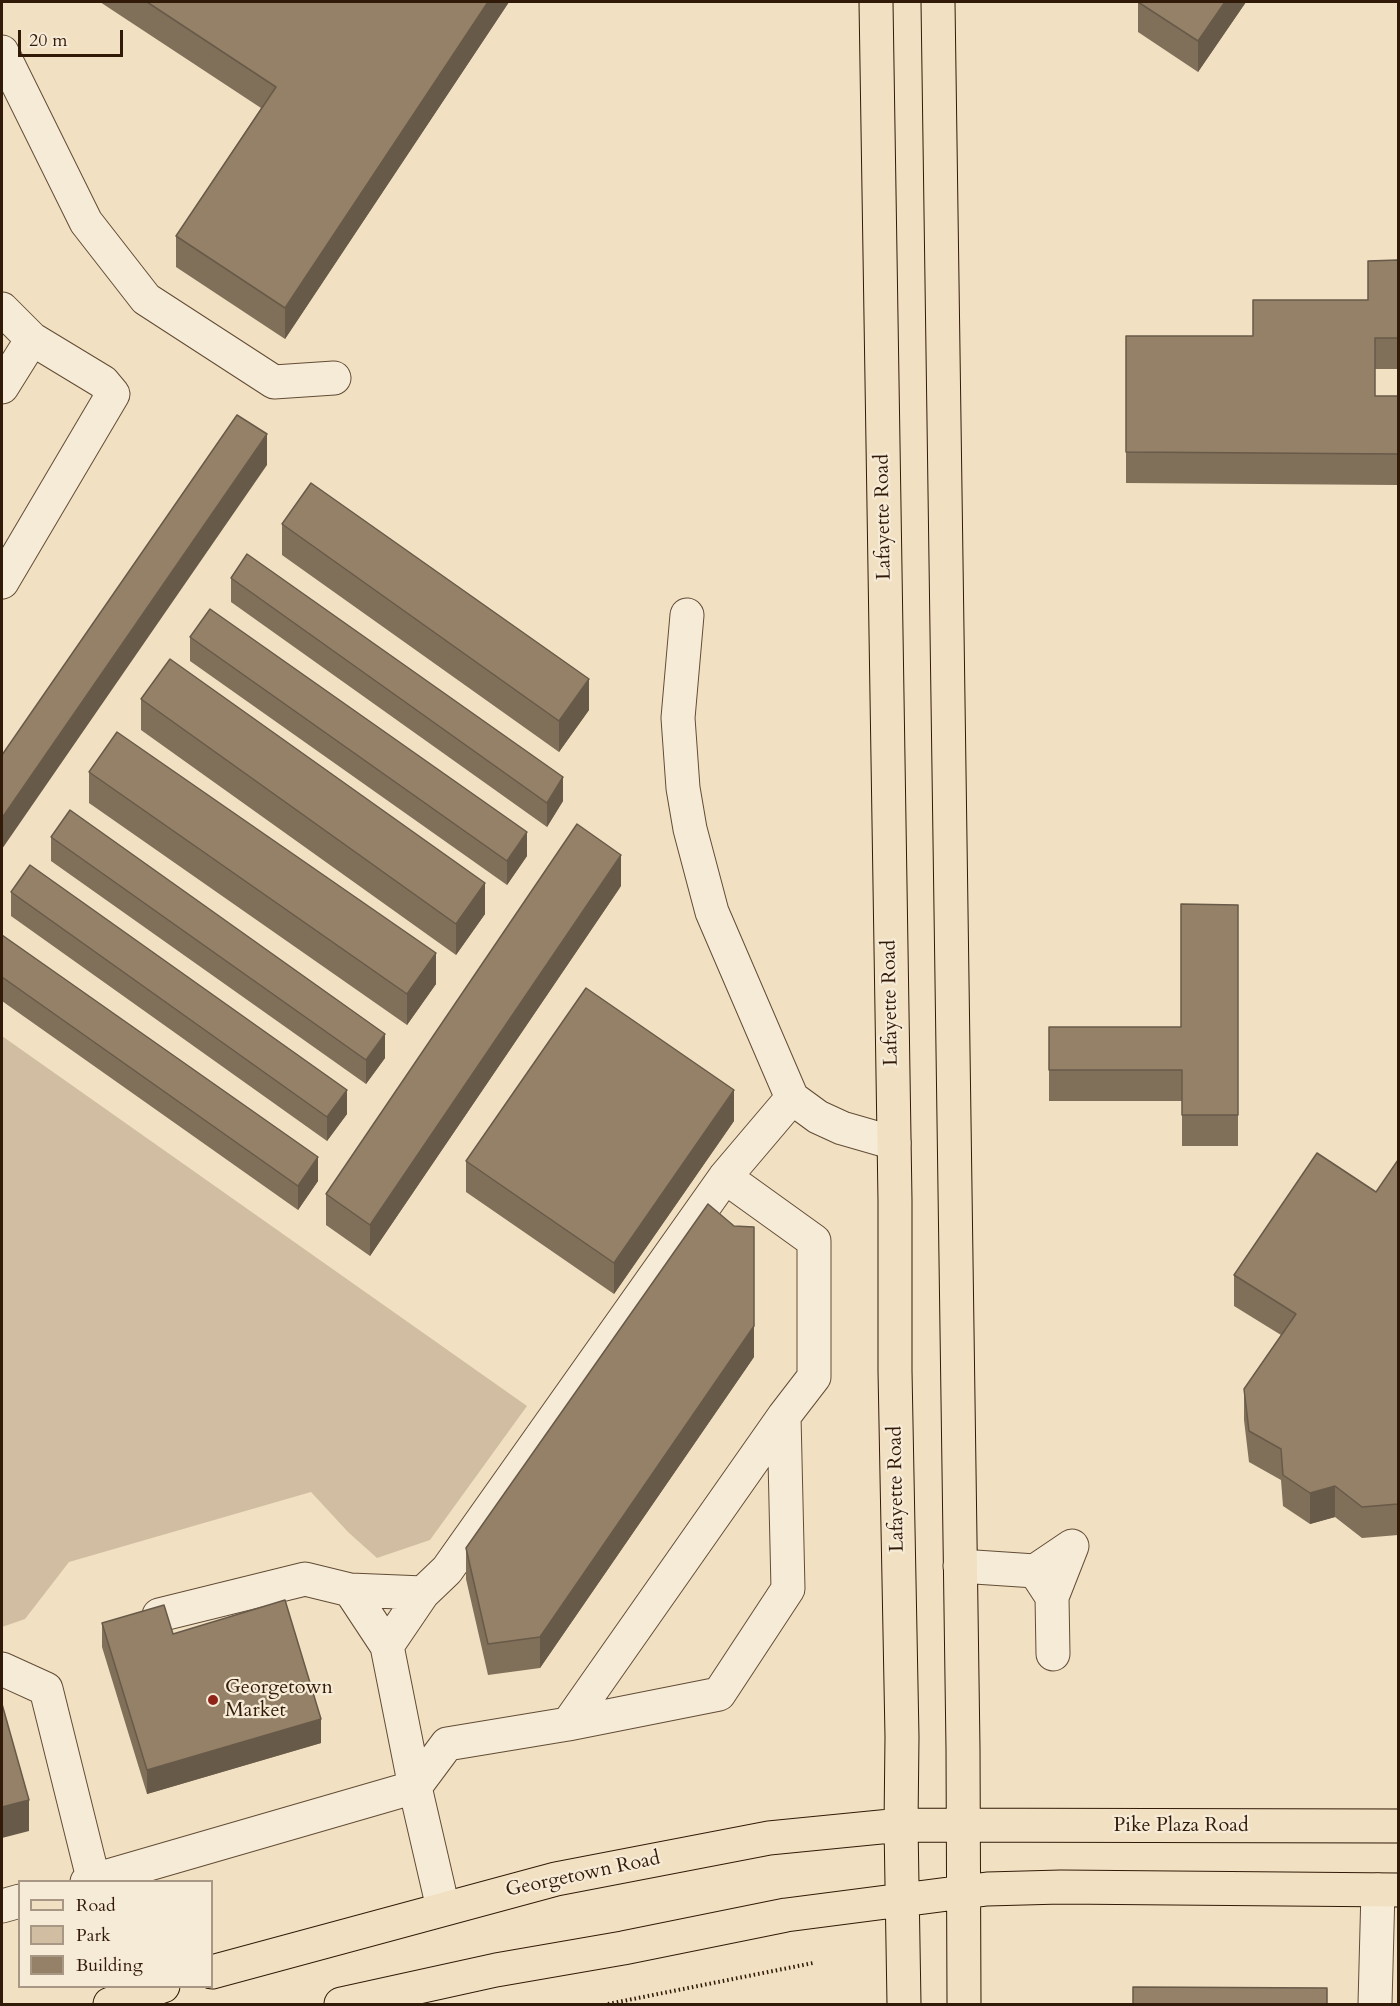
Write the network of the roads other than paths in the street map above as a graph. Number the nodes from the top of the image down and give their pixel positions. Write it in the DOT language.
graph roads {
  1 [pos="876,2"];
  2 [pos="938,2"];
  3 [pos="2,52"];
  4 [pos="2,309"];
  5 [pos="32,339"];
  6 [pos="334,378"];
  7 [pos="2,387"];
  8 [pos="2,582"];
  9 [pos="687,615"];
  10 [pos="792,1098"];
  11 [pos="894,1143"];
  12 [pos="725,1177"];
  13 [pos="784,1416"];
  14 [pos="960,1566"];
  15 [pos="350,1590"];
  16 [pos="423,1593"];
  17 [pos="159,1615"];
  18 [pos="387,1646"];
  19 [pos="1053,1654"];
  20 [pos="2,1669"];
  21 [pos="568,1724"];
  22 [pos="415,1787"];
  23 [pos="963,1824"];
  24 [pos="901,1825"];
  25 [pos="1398,1826"];
  26 [pos="92,1880"];
  27 [pos="95,1880"];
  28 [pos="1388,1890"];
  29 [pos="964,1892"];
  30 [pos="903,1899"];
  31 [pos="18,1902"];
  32 [pos="2,1906"];
  33 [pos="443,1908"];
  34 [pos="213,1972"];
  35 [pos="156,1988"];
  36 [pos="124,1996"];
  37 [pos="341,2004"];
  38 [pos="904,2004"];
  39 [pos="964,2004"];
  40 [pos="1376,2004"];
  1 -- 11 [label="main road, Lafayette Road"];
  2 -- 14 [label="main road"];
  3 -- 6 [label="lane"];
  4 -- 5 [label="lane"];
  5 -- 7 [label="lane"];
  5 -- 8 [label="lane"];
  9 -- 10 [label="lane"];
  10 -- 11 [label="lane"];
  10 -- 12 [label="lane"];
  11 -- 24 [label="main road, Lafayette Road"];
  12 -- 13 [label="lane"];
  12 -- 16 [label="lane"];
  13 -- 21 [label="lane"];
  13 -- 21 [label="lane"];
  14 -- 19 [label="lane"];
  14 -- 23 [label="main road"];
  15 -- 16 [label="lane"];
  15 -- 17 [label="lane"];
  15 -- 18 [label="lane"];
  16 -- 18 [label="lane"];
  18 -- 22 [label="lane"];
  20 -- 26 [label="lane"];
  21 -- 22 [label="lane"];
  22 -- 27 [label="lane"];
  22 -- 33 [label="lane"];
  23 -- 24 [label="main road, Georgetown Road"];
  23 -- 25 [label="main road, Pike Plaza Road"];
  23 -- 29 [label="main road"];
  24 -- 30 [label="main road, Lafayette Road"];
  24 -- 33 [label="main road, Georgetown Road"];
  28 -- 29 [label="main road"];
  28 -- 40 [label="lane"];
  29 -- 30 [label="main road"];
  29 -- 39 [label="main road"];
  30 -- 37 [label="main road"];
  30 -- 38 [label="main road, Lafayette Road"];
  31 -- 32 [label="lane"];
  33 -- 34 [label="main road, Georgetown Road"];
  35 -- 36 [label="main road"];
}
